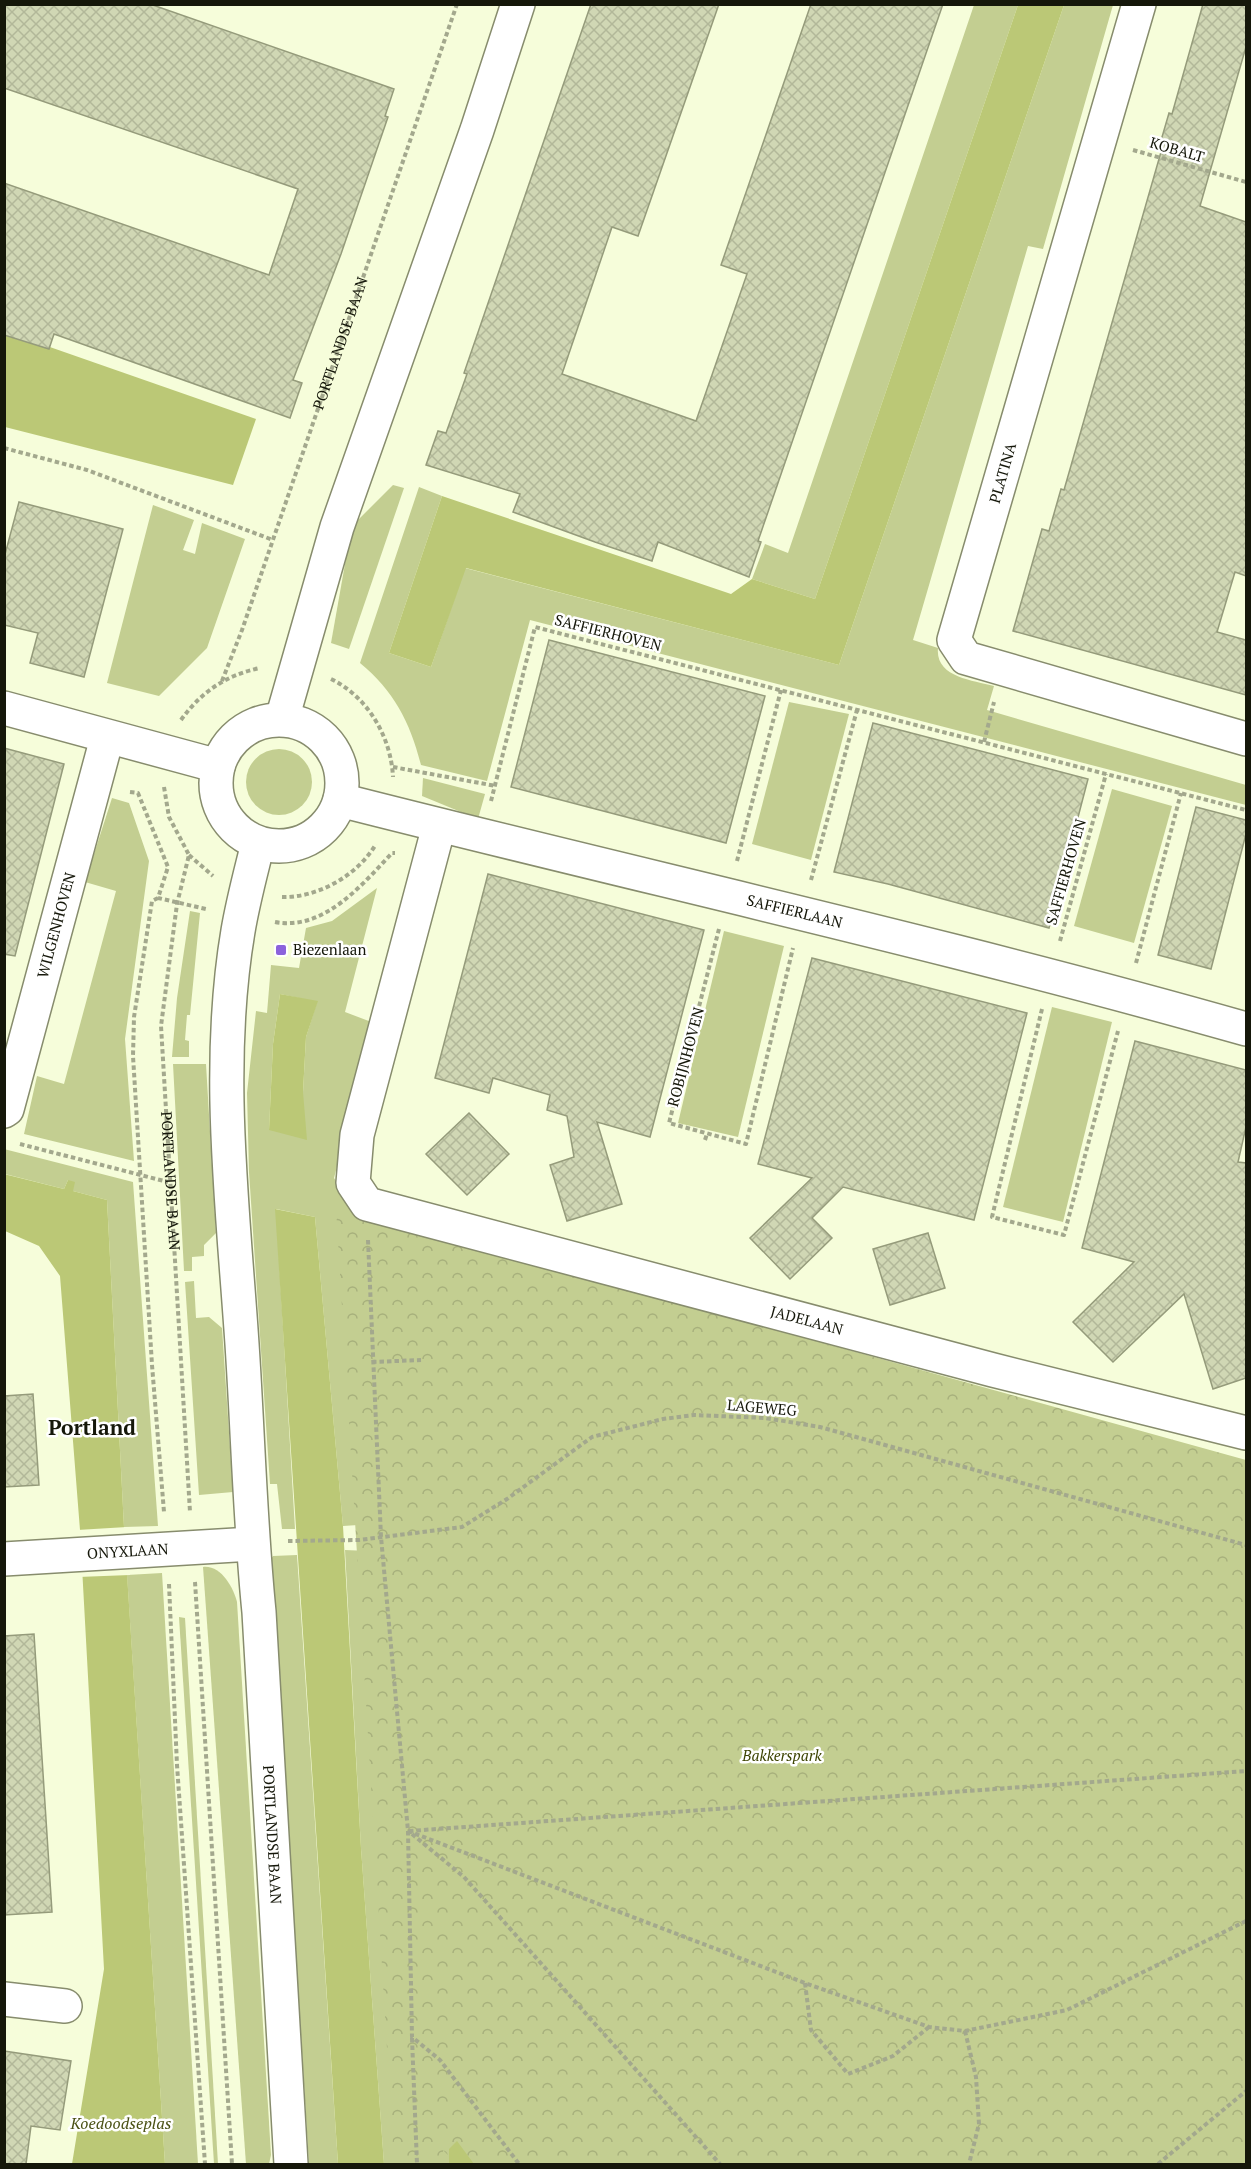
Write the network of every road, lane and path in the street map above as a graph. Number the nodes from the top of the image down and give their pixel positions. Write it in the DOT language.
graph roads {
  1 [pos="457,4"];
  2 [pos="518,4"];
  3 [pos="1139,4"];
  4 [pos="1100,141"];
  5 [pos="1246,182"];
  6 [pos="4,448"];
  7 [pos="273,540"];
  8 [pos="297,668"];
  9 [pos="222,681"];
  10 [pos="781,690"];
  11 [pos="4,708"];
  12 [pos="857,710"];
  13 [pos="282,719"];
  14 [pos="106,738"];
  15 [pos="1246,739"];
  16 [pos="166,753"];
  17 [pos="218,766"];
  18 [pos="393,767"];
  19 [pos="1106,774"];
  20 [pos="496,786"];
  21 [pos="1181,793"];
  22 [pos="340,800"];
  23 [pos="1246,810"];
  24 [pos="390,812"];
  25 [pos="439,826"];
  26 [pos="479,837"];
  27 [pos="258,843"];
  28 [pos="189,855"];
  29 [pos="246,893"];
  30 [pos="729,894"];
  31 [pos="158,897"];
  32 [pos="802,913"];
  33 [pos="1049,977"];
  34 [pos="1128,996"];
  35 [pos="1246,1029"];
  36 [pos="4,1111"];
  37 [pos="707,1134"];
  38 [pos="705,1140"];
  39 [pos="16,1143"];
  40 [pos="141,1176"];
  41 [pos="168,1182"];
  42 [pos="367,1204"];
  43 [pos="1028,1226"];
  44 [pos="1027,1231"];
  45 [pos="421,1360"];
  46 [pos="372,1362"];
  47 [pos="1246,1433"];
  48 [pos="252,1505"];
  49 [pos="181,1510"];
  50 [pos="190,1510"];
  51 [pos="172,1511"];
  52 [pos="164,1512"];
  53 [pos="381,1537"];
  54 [pos="291,1541"];
  55 [pos="252,1544"];
  56 [pos="1246,1545"];
  57 [pos="170,1548"];
  58 [pos="4,1559"];
  59 [pos="1246,1771"];
  60 [pos="408,1831"];
  61 [pos="1246,1921"];
  62 [pos="805,1983"];
  63 [pos="4,1999"];
  64 [pos="65,2006"];
  65 [pos="929,2027"];
  66 [pos="965,2031"];
  67 [pos="412,2037"];
  68 [pos="1246,2091"];
  69 [pos="1167,2157"];
  70 [pos="205,2164"];
  71 [pos="232,2164"];
  72 [pos="291,2164"];
  73 [pos="417,2164"];
  74 [pos="519,2164"];
  75 [pos="720,2164"];
  76 [pos="969,2164"];
  77 [pos="1158,2164"];
  78 [pos="1166,2164"];
  1 -- 7 [label="path, PORTLANDSE BAAN"];
  2 -- 8 [label="street"];
  3 -- 4 [label="street, PLATINA"];
  4 -- 5 [label="path, KOBALT"];
  4 -- 15 [label="street, PLATINA"];
  6 -- 7 [label="path"];
  7 -- 9 [label="path, PORTLANDSE BAAN"];
  8 -- 9 [label="path"];
  8 -- 13 [label="street"];
  8 -- 18 [label="path"];
  9 -- 16 [label="path"];
  10 -- 12 [label="path, SAFFIERHOVEN"];
  10 -- 20 [label="path, SAFFIERHOVEN"];
  10 -- 30 [label="path"];
  11 -- 14 [label="street"];
  12 -- 19 [label="path, SAFFIERHOVEN"];
  12 -- 32 [label="path"];
  13 -- 17 [label="street"];
  13 -- 22 [label="street"];
  14 -- 16 [label="street"];
  14 -- 36 [label="street, WILGENHOVEN"];
  16 -- 17 [label="street"];
  16 -- 28 [label="path"];
  17 -- 27 [label="street"];
  18 -- 20 [label="path"];
  18 -- 24 [label="path"];
  19 -- 21 [label="path, SAFFIERHOVEN"];
  19 -- 33 [label="path, SAFFIERHOVEN"];
  20 -- 26 [label="path, SAFFIERHOVEN"];
  21 -- 23 [label="path, SAFFIERHOVEN"];
  21 -- 34 [label="path"];
  22 -- 24 [label="street, SAFFIERLAAN"];
  22 -- 27 [label="street"];
  24 -- 25 [label="street, SAFFIERLAAN"];
  24 -- 29 [label="path"];
  25 -- 26 [label="street, SAFFIERLAAN"];
  25 -- 42 [label="street"];
  26 -- 30 [label="street, SAFFIERLAAN"];
  27 -- 29 [label="street, PORTLANDSE BAAN"];
  28 -- 29 [label="path"];
  28 -- 41 [label="path, PORTLANDSE BAAN"];
  29 -- 48 [label="street, PORTLANDSE BAAN"];
  30 -- 32 [label="street, SAFFIERLAAN"];
  30 -- 37 [label="path, ROBIJNHOVEN"];
  31 -- 40 [label="path, PORTLANDSE BAAN"];
  32 -- 33 [label="street, SAFFIERLAAN"];
  32 -- 37 [label="path, ROBIJNHOVEN"];
  33 -- 34 [label="street, SAFFIERLAAN"];
  33 -- 43 [label="path"];
  34 -- 35 [label="street, SAFFIERLAAN"];
  34 -- 43 [label="path"];
  37 -- 38 [label="path"];
  39 -- 40 [label="path"];
  40 -- 41 [label="path"];
  40 -- 52 [label="path, PORTLANDSE BAAN"];
  41 -- 50 [label="path, PORTLANDSE BAAN"];
  42 -- 46 [label="path"];
  42 -- 47 [label="street, JADELAAN"];
  43 -- 44 [label="path"];
  45 -- 46 [label="path"];
  46 -- 53 [label="path"];
  48 -- 50 [label="path"];
  48 -- 55 [label="street, PORTLANDSE BAAN"];
  49 -- 50 [label="path"];
  50 -- 57 [label="path, PORTLANDSE BAAN"];
  51 -- 52 [label="path"];
  52 -- 57 [label="path, PORTLANDSE BAAN"];
  53 -- 54 [label="path, LAGEWEG"];
  53 -- 56 [label="path, LAGEWEG"];
  53 -- 60 [label="path"];
  55 -- 57 [label="street, ONYXLAAN"];
  55 -- 72 [label="street, PORTLANDSE BAAN"];
  57 -- 58 [label="street, ONYXLAAN"];
  57 -- 70 [label="path, PORTLANDSE BAAN"];
  57 -- 71 [label="path, PORTLANDSE BAAN"];
  59 -- 60 [label="path"];
  60 -- 62 [label="path"];
  60 -- 67 [label="path"];
  60 -- 75 [label="path"];
  61 -- 66 [label="path"];
  62 -- 65 [label="path"];
  62 -- 65 [label="path"];
  63 -- 64 [label="street"];
  65 -- 66 [label="path"];
  66 -- 76 [label="path"];
  67 -- 73 [label="path"];
  67 -- 74 [label="path"];
  68 -- 69 [label="path"];
  69 -- 77 [label="path"];
  69 -- 78 [label="path"];
}
